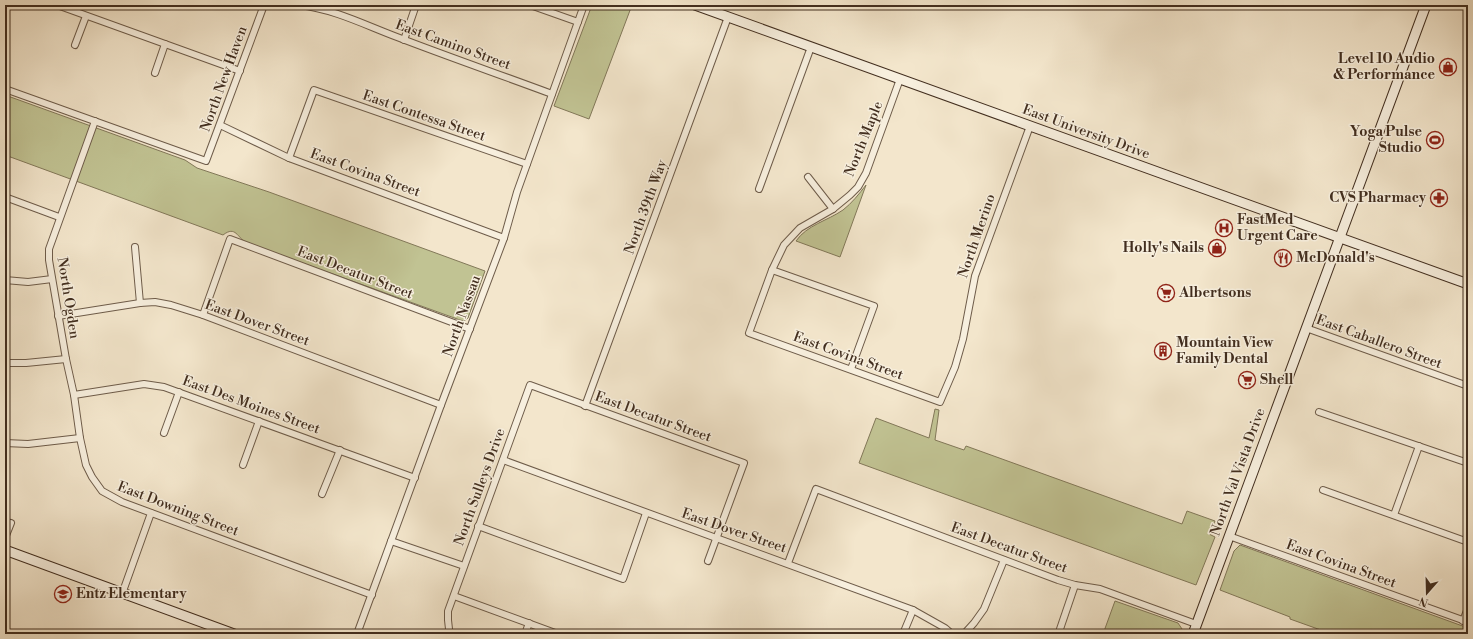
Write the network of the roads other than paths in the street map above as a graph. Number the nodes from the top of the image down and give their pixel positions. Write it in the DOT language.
graph roads {
  1 [pos="57,5"];
  2 [pos="264,5"];
  3 [pos="299,5"];
  4 [pos="338,5"];
  5 [pos="416,5"];
  6 [pos="530,5"];
  7 [pos="584,5"];
  8 [pos="695,5"];
  9 [pos="1426,5"];
  10 [pos="335,13"];
  11 [pos="86,16"];
  12 [pos="728,17"];
  13 [pos="578,22"];
  14 [pos="404,40"];
  15 [pos="165,44"];
  16 [pos="75,45"];
  17 [pos="811,47"];
  18 [pos="240,71"];
  19 [pos="155,73"];
  20 [pos="900,79"];
  21 [pos="5,89"];
  22 [pos="552,94"];
  23 [pos="95,121"];
  24 [pos="220,125"];
  25 [pos="1030,126"];
  26 [pos="289,158"];
  27 [pos="526,164"];
  28 [pos="808,177"];
  29 [pos="758,189"];
  30 [pos="5,197"];
  31 [pos="833,209"];
  32 [pos="60,217"];
  33 [pos="504,238"];
  34 [pos="1339,238"];
  35 [pos="135,247"];
  36 [pos="772,270"];
  37 [pos="52,279"];
  38 [pos="5,280"];
  39 [pos="1468,284"];
  40 [pos="140,303"];
  41 [pos="203,315"];
  42 [pos="58,316"];
  43 [pos="1306,328"];
  44 [pos="470,330"];
  45 [pos="749,333"];
  46 [pos="66,359"];
  47 [pos="5,363"];
  48 [pos="851,369"];
  49 [pos="530,385"];
  50 [pos="1468,386"];
  51 [pos="179,392"];
  52 [pos="74,395"];
  53 [pos="940,402"];
  54 [pos="441,405"];
  55 [pos="585,406"];
  56 [pos="1319,412"];
  57 [pos="258,421"];
  58 [pos="164,433"];
  59 [pos="80,438"];
  60 [pos="5,443"];
  61 [pos="1419,446"];
  62 [pos="340,450"];
  63 [pos="503,460"];
  64 [pos="1468,463"];
  65 [pos="243,465"];
  66 [pos="415,478"];
  67 [pos="1323,490"];
  68 [pos="322,494"];
  69 [pos="151,513"];
  70 [pos="646,513"];
  71 [pos="1394,515"];
  72 [pos="11,523"];
  73 [pos="478,526"];
  74 [pos="1229,536"];
  75 [pos="5,538"];
  76 [pos="717,538"];
  77 [pos="391,541"];
  78 [pos="1468,542"];
  79 [pos="5,550"];
  80 [pos="1004,560"];
  81 [pos="708,561"];
  82 [pos="788,563"];
  83 [pos="464,566"];
  84 [pos="1075,585"];
  85 [pos="122,594"];
  86 [pos="372,595"];
  87 [pos="454,596"];
  88 [pos="1468,608"];
  89 [pos="913,610"];
  90 [pos="1466,621"];
  91 [pos="529,623"];
  92 [pos="1196,624"];
  93 [pos="449,629"];
  94 [pos="1059,632"];
  95 [pos="234,634"];
  96 [pos="358,634"];
  97 [pos="525,634"];
  98 [pos="558,634"];
  99 [pos="903,634"];
  100 [pos="952,634"];
  101 [pos="964,634"];
  102 [pos="1193,634"];
  1 -- 11 [label="street"];
  2 -- 18 [label="street, North New Haven"];
  3 -- 10 [label="street, East Camino Street"];
  4 -- 10 [label="street"];
  5 -- 14 [label="street"];
  6 -- 13 [label="street"];
  7 -- 13 [label="street, North Nassau"];
  8 -- 12 [label="main road, East University Drive"];
  9 -- 34 [label="main road, North Val Vista Drive"];
  10 -- 14 [label="street, East Camino Street"];
  11 -- 15 [label="street"];
  11 -- 16 [label="street"];
  12 -- 17 [label="main road, East University Drive"];
  12 -- 55 [label="street, North 39th Way"];
  13 -- 22 [label="street, North Nassau"];
  14 -- 22 [label="street, East Camino Street"];
  15 -- 18 [label="street"];
  15 -- 19 [label="street"];
  17 -- 20 [label="main road, East University Drive"];
  17 -- 29 [label="street"];
  18 -- 24 [label="street, North New Haven"];
  20 -- 25 [label="main road, East University Drive"];
  20 -- 31 [label="street, North Maple"];
  21 -- 23 [label="street"];
  22 -- 27 [label="street, North Nassau"];
  23 -- 24 [label="street, North New Haven"];
  23 -- 32 [label="street, North Ogden"];
  24 -- 26 [label="street, East Covina Street"];
  25 -- 34 [label="main road, East University Drive"];
  25 -- 53 [label="street, North Merino"];
  26 -- 27 [label="street, East Contessa Street"];
  26 -- 33 [label="street, East Covina Street"];
  27 -- 33 [label="street, North Nassau"];
  28 -- 31 [label="street"];
  30 -- 32 [label="street"];
  31 -- 36 [label="street, North Maple"];
  32 -- 37 [label="street, North Ogden"];
  33 -- 44 [label="street, North Nassau"];
  34 -- 39 [label="main road, East University Drive"];
  34 -- 43 [label="main road, North Val Vista Drive"];
  35 -- 40 [label="street"];
  36 -- 45 [label="street, North Maple"];
  36 -- 48 [label="street"];
  37 -- 38 [label="street"];
  37 -- 42 [label="street, North Ogden"];
  40 -- 41 [label="street, East Dover Street"];
  40 -- 42 [label="street, East Dover Street"];
  41 -- 44 [label="street, East Decatur Street"];
  41 -- 54 [label="street, East Dover Street"];
  42 -- 46 [label="street, North Ogden"];
  43 -- 50 [label="street, East Caballero Street"];
  43 -- 74 [label="main road, North Val Vista Drive"];
  44 -- 54 [label="street, North Nassau"];
  45 -- 48 [label="street, East Covina Street"];
  46 -- 47 [label="street"];
  46 -- 52 [label="street, North Ogden"];
  48 -- 53 [label="street, East Covina Street"];
  49 -- 55 [label="street, East Decatur Street"];
  49 -- 63 [label="street, North Sulleys Drive"];
  51 -- 52 [label="street, East Des Moines Street"];
  51 -- 57 [label="street, East Des Moines Street"];
  51 -- 58 [label="street"];
  52 -- 59 [label="street, North Ogden"];
  54 -- 66 [label="street, North Nassau"];
  55 -- 76 [label="street, East Decatur Street"];
  56 -- 61 [label="street"];
  57 -- 62 [label="street, East Des Moines Street"];
  57 -- 65 [label="street"];
  59 -- 60 [label="street"];
  59 -- 69 [label="street, East Downing Street"];
  61 -- 64 [label="street"];
  61 -- 71 [label="street"];
  62 -- 66 [label="street, East Des Moines Street"];
  62 -- 68 [label="street"];
  63 -- 70 [label="street, East Dover Street"];
  63 -- 73 [label="street, North Sulleys Drive"];
  66 -- 77 [label="street, North Nassau"];
  67 -- 71 [label="street"];
  69 -- 85 [label="street"];
  69 -- 86 [label="street, East Downing Street"];
  70 -- 73 [label="street"];
  70 -- 76 [label="street, East Dover Street"];
  71 -- 78 [label="street"];
  72 -- 75 [label="street"];
  73 -- 83 [label="street, North Sulleys Drive"];
  74 -- 90 [label="street, East Covina Street"];
  74 -- 92 [label="main road, North Val Vista Drive"];
  76 -- 81 [label="street"];
  76 -- 82 [label="street, East Dover Street"];
  77 -- 83 [label="street"];
  77 -- 86 [label="street, North Nassau"];
  79 -- 85 [label="main road"];
  80 -- 82 [label="street, East Decatur Street"];
  80 -- 84 [label="street, East Decatur Street"];
  80 -- 101 [label="street"];
  82 -- 89 [label="street, East Dover Street"];
  83 -- 87 [label="street, North Sulleys Drive"];
  84 -- 92 [label="street, East Decatur Street"];
  84 -- 94 [label="street"];
  85 -- 95 [label="main road"];
  86 -- 96 [label="street, North Nassau"];
  87 -- 91 [label="street"];
  87 -- 93 [label="street, North Sulleys Drive"];
  88 -- 90 [label="street"];
  89 -- 99 [label="street"];
  89 -- 100 [label="street, East Dover Street"];
  91 -- 97 [label="street"];
  91 -- 98 [label="street"];
  92 -- 102 [label="main road, North Val Vista Drive"];
}
